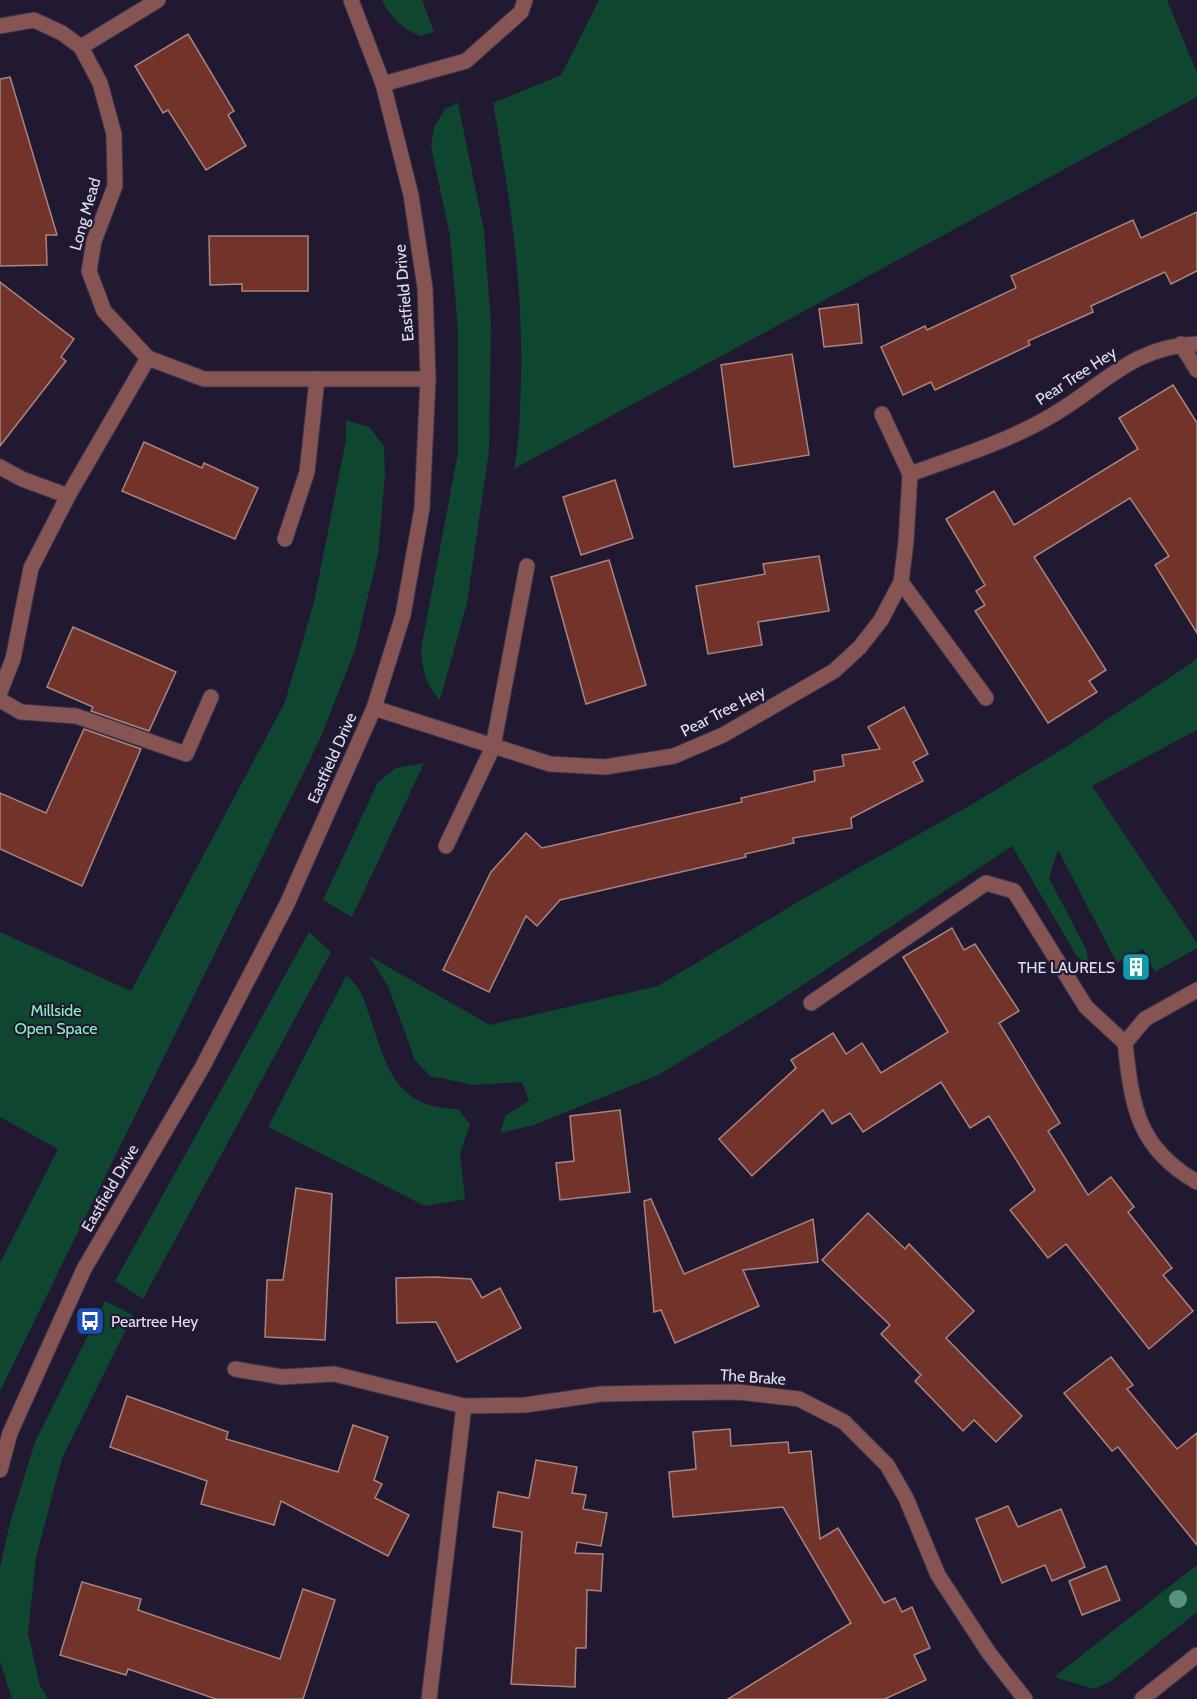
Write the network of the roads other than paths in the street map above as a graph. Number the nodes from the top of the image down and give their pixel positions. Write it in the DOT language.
graph roads {
  1 [pos="158,0"];
  2 [pos="351,0"];
  3 [pos="525,0"];
  4 [pos="0,26"];
  5 [pos="81,47"];
  6 [pos="383,84"];
  7 [pos="1181,344"];
  8 [pos="1197,344"];
  9 [pos="148,358"];
  10 [pos="1197,370"];
  11 [pos="317,379"];
  12 [pos="428,379"];
  13 [pos="882,414"];
  14 [pos="0,467"];
  15 [pos="910,474"];
  16 [pos="68,496"];
  17 [pos="285,539"];
  18 [pos="527,566"];
  19 [pos="901,582"];
  20 [pos="0,692"];
  21 [pos="211,697"];
  22 [pos="986,698"];
  23 [pos="0,700"];
  24 [pos="375,708"];
  25 [pos="493,747"];
  26 [pos="446,846"];
  27 [pos="1197,990"];
  28 [pos="811,1003"];
  29 [pos="1125,1043"];
  30 [pos="1197,1182"];
  31 [pos="235,1369"];
  32 [pos="464,1406"];
  33 [pos="0,1470"];
  34 [pos="1197,1655"];
  35 [pos="429,1699"];
  36 [pos="1025,1699"];
  37 [pos="1142,1699"];
  1 -- 5 [label="street"];
  2 -- 6 [label="street, Eastfield Drive"];
  3 -- 6 [label="street"];
  4 -- 5 [label="street, Long Mead"];
  5 -- 9 [label="street, Long Mead"];
  6 -- 12 [label="street, Eastfield Drive"];
  7 -- 8 [label="street, Pear Tree Hey"];
  7 -- 10 [label="street"];
  7 -- 15 [label="street, Pear Tree Hey"];
  9 -- 11 [label="street, Long Mead"];
  9 -- 16 [label="street"];
  11 -- 12 [label="street, Long Mead"];
  11 -- 17 [label="street"];
  12 -- 24 [label="street, Eastfield Drive"];
  13 -- 15 [label="street, Pear Tree Hey"];
  14 -- 16 [label="street"];
  15 -- 19 [label="street, Pear Tree Hey"];
  16 -- 20 [label="street"];
  18 -- 25 [label="street"];
  19 -- 22 [label="street"];
  19 -- 25 [label="street, Pear Tree Hey"];
  21 -- 23 [label="street"];
  24 -- 25 [label="street, Pear Tree Hey"];
  24 -- 33 [label="street, Eastfield Drive"];
  25 -- 26 [label="street"];
  27 -- 29 [label="street"];
  28 -- 29 [label="street"];
  29 -- 30 [label="street"];
  31 -- 32 [label="street, The Brake"];
  32 -- 35 [label="street"];
  32 -- 36 [label="street, The Brake"];
  34 -- 37 [label="street"];
}
